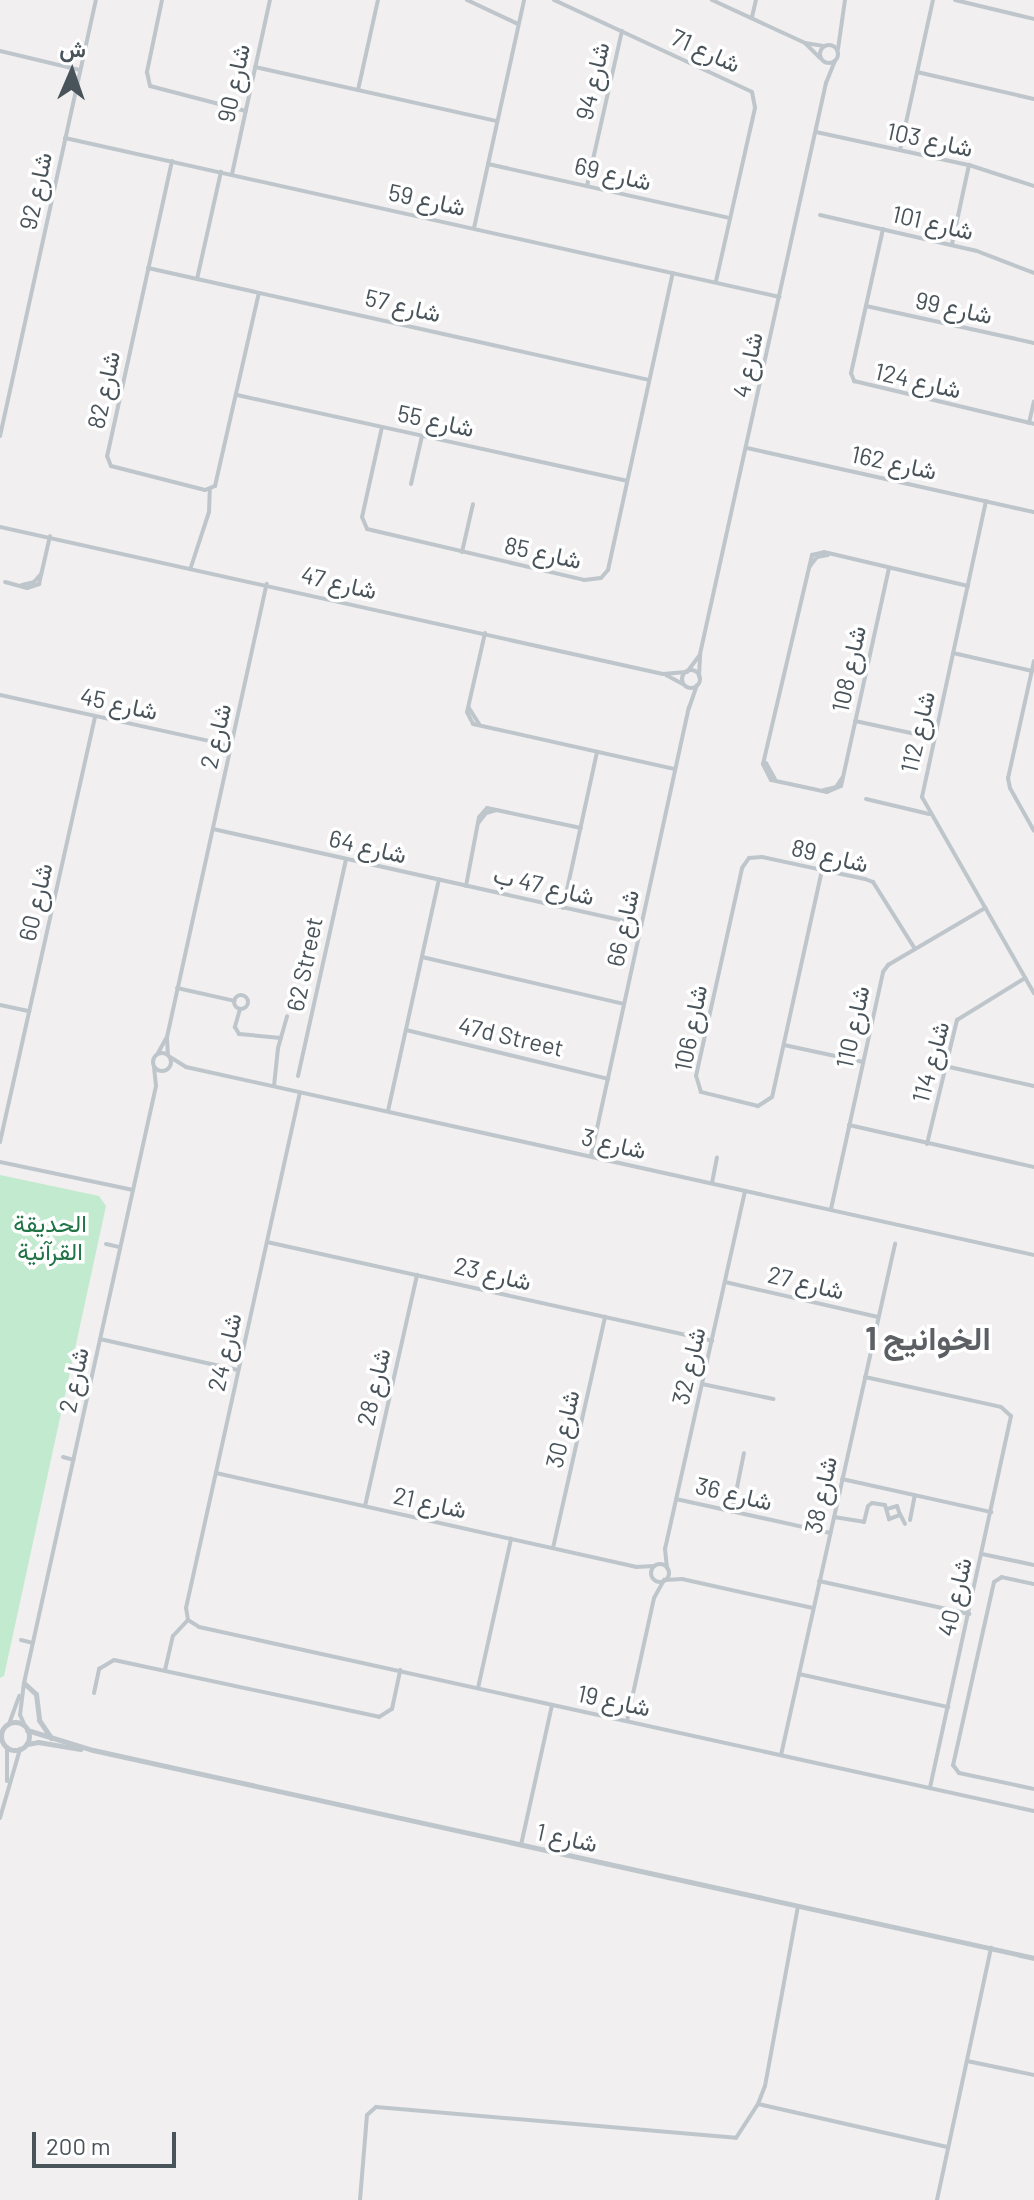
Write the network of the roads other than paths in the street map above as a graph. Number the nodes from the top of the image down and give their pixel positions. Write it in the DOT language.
graph roads {
  1 [pos="96,0"];
  2 [pos="162,0"];
  3 [pos="270,0"];
  4 [pos="378,0"];
  5 [pos="467,0"];
  6 [pos="524,0"];
  7 [pos="554,0"];
  8 [pos="712,0"];
  9 [pos="756,0"];
  10 [pos="845,0"];
  11 [pos="933,0"];
  12 [pos="955,0"];
  13 [pos="752,18"];
  14 [pos="1034,19"];
  15 [pos="518,24"];
  16 [pos="839,29"];
  17 [pos="622,31"];
  18 [pos="805,43"];
  19 [pos="826,46"];
  20 [pos="0,51"];
  21 [pos="838,51"];
  22 [pos="821,59"];
  23 [pos="835,61"];
  24 [pos="255,67"];
  25 [pos="80,70"];
  26 [pos="917,72"];
  27 [pos="826,83"];
  28 [pos="358,90"];
  29 [pos="1034,99"];
  30 [pos="246,111"];
  31 [pos="497,121"];
  32 [pos="816,132"];
  33 [pos="65,138"];
  34 [pos="900,151"];
  35 [pos="172,161"];
  36 [pos="488,164"];
  37 [pos="969,165"];
  38 [pos="221,172"];
  39 [pos="232,174"];
  40 [pos="587,186"];
  41 [pos="1034,186"];
  42 [pos="820,215"];
  43 [pos="730,218"];
  44 [pos="474,228"];
  45 [pos="883,229"];
  46 [pos="952,244"];
  47 [pos="148,268"];
  48 [pos="673,273"];
  49 [pos="1034,273"];
  50 [pos="197,279"];
  51 [pos="715,282"];
  52 [pos="259,293"];
  53 [pos="780,297"];
  54 [pos="866,306"];
  55 [pos="1034,343"];
  56 [pos="649,380"];
  57 [pos="237,395"];
  58 [pos="1034,402"];
  59 [pos="3,405"];
  60 [pos="1032,424"];
  61 [pos="382,427"];
  62 [pos="0,436"];
  63 [pos="422,436"];
  64 [pos="747,448"];
  65 [pos="627,481"];
  66 [pos="411,484"];
  67 [pos="210,489"];
  68 [pos="986,501"];
  69 [pos="473,504"];
  70 [pos="1034,512"];
  71 [pos="0,525"];
  72 [pos="50,536"];
  73 [pos="462,553"];
  74 [pos="191,567"];
  75 [pos="889,568"];
  76 [pos="2,581"];
  77 [pos="267,584"];
  78 [pos="968,586"];
  79 [pos="485,633"];
  80 [pos="953,653"];
  81 [pos="700,654"];
  82 [pos="1034,661"];
  83 [pos="1032,671"];
  84 [pos="686,672"];
  85 [pos="663,674"];
  86 [pos="699,676"];
  87 [pos="684,685"];
  88 [pos="697,685"];
  89 [pos="0,695"];
  90 [pos="689,708"];
  91 [pos="95,716"];
  92 [pos="855,721"];
  93 [pos="934,738"];
  94 [pos="231,746"];
  95 [pos="597,752"];
  96 [pos="675,769"];
  97 [pos="922,795"];
  98 [pos="866,799"];
  99 [pos="911,807"];
  100 [pos="930,815"];
  101 [pos="581,828"];
  102 [pos="213,829"];
  103 [pos="1034,831"];
  104 [pos="749,858"];
  105 [pos="346,859"];
  106 [pos="822,870"];
  107 [pos="439,880"];
  108 [pos="466,886"];
  109 [pos="563,908"];
  110 [pos="985,908"];
  111 [pos="641,925"];
  112 [pos="915,949"];
  113 [pos="422,957"];
  114 [pos="1025,978"];
  115 [pos="177,988"];
  116 [pos="1034,993"];
  117 [pos="235,1001"];
  118 [pos="624,1004"];
  119 [pos="0,1005"];
  120 [pos="240,1009"];
  121 [pos="29,1011"];
  122 [pos="287,1016"];
  123 [pos="406,1030"];
  124 [pos="167,1037"];
  125 [pos="281,1038"];
  126 [pos="784,1045"];
  127 [pos="158,1053"];
  128 [pos="169,1056"];
  129 [pos="863,1062"];
  130 [pos="945,1066"];
  131 [pos="154,1067"];
  132 [pos="186,1067"];
  133 [pos="166,1070"];
  134 [pos="298,1076"];
  135 [pos="608,1079"];
  136 [pos="156,1086"];
  137 [pos="274,1086"];
  138 [pos="1034,1086"];
  139 [pos="300,1092"];
  140 [pos="388,1111"];
  141 [pos="849,1125"];
  142 [pos="0,1142"];
  143 [pos="927,1144"];
  144 [pos="591,1156"];
  145 [pos="717,1157"];
  146 [pos="0,1162"];
  147 [pos="1034,1167"];
  148 [pos="712,1183"];
  149 [pos="133,1190"];
  150 [pos="745,1191"];
  151 [pos="831,1209"];
  152 [pos="267,1242"];
  153 [pos="106,1244"];
  154 [pos="895,1244"];
  155 [pos="120,1247"];
  156 [pos="1034,1255"];
  157 [pos="417,1275"];
  158 [pos="725,1282"];
  159 [pos="605,1317"];
  160 [pos="878,1317"];
  161 [pos="100,1339"];
  162 [pos="712,1341"];
  163 [pos="239,1370"];
  164 [pos="865,1377"];
  165 [pos="702,1384"];
  166 [pos="773,1399"];
  167 [pos="744,1453"];
  168 [pos="63,1457"];
  169 [pos="74,1460"];
  170 [pos="216,1473"];
  171 [pos="842,1479"];
  172 [pos="897,1491"];
  173 [pos="915,1495"];
  174 [pos="676,1499"];
  175 [pos="894,1505"];
  176 [pos="365,1506"];
  177 [pos="887,1509"];
  178 [pos="732,1512"];
  179 [pos="991,1512"];
  180 [pos="900,1514"];
  181 [pos="834,1517"];
  182 [pos="910,1520"];
  183 [pos="905,1524"];
  184 [pos="830,1533"];
  185 [pos="511,1539"];
  186 [pos="553,1548"];
  187 [pos="665,1549"];
  188 [pos="982,1554"];
  189 [pos="655,1565"];
  190 [pos="1034,1565"];
  191 [pos="636,1567"];
  192 [pos="667,1568"];
  193 [pos="652,1577"];
  194 [pos="682,1579"];
  195 [pos="664,1580"];
  196 [pos="819,1581"];
  197 [pos="1034,1584"];
  198 [pos="654,1598"];
  199 [pos="813,1608"];
  200 [pos="969,1614"];
  201 [pos="188,1620"];
  202 [pos="21,1640"];
  203 [pos="33,1643"];
  204 [pos="165,1670"];
  205 [pos="400,1670"];
  206 [pos="799,1674"];
  207 [pos="24,1683"];
  208 [pos="478,1688"];
  209 [pos="94,1693"];
  210 [pos="552,1705"];
  211 [pos="948,1707"];
  212 [pos="627,1721"];
  213 [pos="4,1727"];
  214 [pos="26,1728"];
  215 [pos="1,1738"];
  216 [pos="52,1739"];
  217 [pos="7,1747"];
  218 [pos="23,1747"];
  219 [pos="93,1750"];
  220 [pos="781,1755"];
  221 [pos="7,1786"];
  222 [pos="930,1788"];
  223 [pos="1034,1789"];
  224 [pos="1034,1811"];
  225 [pos="0,1818"];
  226 [pos="521,1845"];
  227 [pos="798,1906"];
  228 [pos="991,1948"];
  229 [pos="1034,1958"];
  230 [pos="967,2061"];
  231 [pos="1034,2075"];
  232 [pos="758,2104"];
  233 [pos="948,2147"];
  234 [pos="360,2200"];
  235 [pos="937,2200"];
  1 -- 25 [label="street, شارع 92"];
  2 -- 30 [label="street"];
  3 -- 24 [label="street, شارع 90"];
  4 -- 28 [label="street"];
  5 -- 15 [label="street"];
  6 -- 15 [label="street"];
  7 -- 17 [label="street, شارع 71"];
  8 -- 13 [label="street"];
  9 -- 13 [label="street"];
  10 -- 16 [label="street"];
  11 -- 26 [label="street"];
  12 -- 14 [label="street"];
  13 -- 18 [label="street"];
  15 -- 31 [label="street"];
  16 -- 19 [label="street"];
  16 -- 21 [label="street"];
  17 -- 40 [label="street, شارع 94"];
  17 -- 43 [label="street, شارع 71"];
  18 -- 19 [label="street"];
  18 -- 22 [label="street"];
  19 -- 21 [label="street"];
  19 -- 22 [label="street"];
  20 -- 25 [label="street"];
  21 -- 23 [label="street, شارع 4"];
  22 -- 23 [label="street"];
  22 -- 27 [label="street, شارع 4"];
  23 -- 27 [label="street, شارع 4"];
  24 -- 28 [label="street"];
  24 -- 30 [label="street, شارع 90"];
  25 -- 33 [label="street, شارع 92"];
  26 -- 29 [label="street"];
  26 -- 34 [label="street"];
  27 -- 32 [label="street, شارع 4"];
  28 -- 31 [label="street"];
  30 -- 39 [label="street, شارع 90"];
  31 -- 36 [label="street"];
  32 -- 34 [label="street, شارع 103"];
  32 -- 53 [label="street, شارع 4"];
  33 -- 35 [label="street, شارع 59"];
  33 -- 59 [label="street, شارع 92"];
  34 -- 37 [label="street, شارع 103"];
  35 -- 38 [label="street, شارع 59"];
  35 -- 47 [label="street, شارع 82"];
  36 -- 40 [label="street, شارع 69"];
  36 -- 44 [label="street"];
  37 -- 41 [label="street, شارع 103"];
  37 -- 46 [label="street"];
  38 -- 39 [label="street, شارع 59"];
  38 -- 50 [label="street"];
  39 -- 44 [label="street, شارع 59"];
  40 -- 43 [label="street, شارع 69"];
  42 -- 45 [label="street, شارع 101"];
  43 -- 51 [label="street, شارع 71"];
  44 -- 48 [label="street, شارع 59"];
  45 -- 46 [label="street, شارع 101"];
  45 -- 54 [label="street, شارع 124"];
  46 -- 49 [label="street, شارع 101"];
  47 -- 50 [label="street, شارع 57"];
  47 -- 67 [label="street, شارع 82"];
  48 -- 51 [label="street, شارع 59"];
  48 -- 56 [label="street, شارع 85"];
  50 -- 52 [label="street, شارع 57"];
  51 -- 53 [label="street, شارع 59"];
  52 -- 56 [label="street, شارع 57"];
  52 -- 57 [label="street"];
  53 -- 64 [label="street, شارع 4"];
  54 -- 55 [label="street, شارع 99"];
  54 -- 60 [label="street, شارع 124"];
  56 -- 65 [label="street, شارع 85"];
  57 -- 61 [label="street, شارع 55"];
  57 -- 67 [label="street"];
  58 -- 60 [label="street"];
  59 -- 62 [label="street, شارع 92"];
  61 -- 63 [label="street, شارع 55"];
  61 -- 73 [label="street, شارع 85"];
  63 -- 65 [label="street, شارع 55"];
  63 -- 66 [label="street"];
  64 -- 68 [label="street, شارع 162"];
  64 -- 81 [label="street, شارع 4"];
  65 -- 73 [label="street, شارع 85"];
  67 -- 74 [label="street"];
  68 -- 70 [label="street, شارع 162"];
  68 -- 78 [label="street, شارع 112"];
  69 -- 73 [label="street"];
  71 -- 72 [label="street, شارع 47"];
  72 -- 74 [label="street, شارع 47"];
  72 -- 76 [label="street"];
  74 -- 77 [label="street, شارع 47"];
  75 -- 78 [label="street"];
  75 -- 92 [label="street, شارع 108"];
  75 -- 92 [label="street, شارع 108"];
  77 -- 79 [label="street, شارع 47"];
  77 -- 94 [label="street, شارع 2"];
  78 -- 80 [label="street, شارع 112"];
  79 -- 85 [label="street, شارع 47"];
  79 -- 95 [label="street"];
  80 -- 83 [label="street"];
  80 -- 93 [label="street, شارع 112"];
  81 -- 84 [label="street, شارع 4"];
  81 -- 86 [label="street, شارع 4"];
  82 -- 83 [label="street"];
  83 -- 103 [label="street"];
  84 -- 85 [label="street, شارع 47"];
  84 -- 86 [label="street"];
  84 -- 87 [label="street"];
  85 -- 87 [label="street, شارع 47"];
  86 -- 88 [label="street, شارع 4"];
  87 -- 88 [label="street"];
  87 -- 90 [label="street, شارع 66"];
  88 -- 90 [label="street, شارع 66"];
  89 -- 91 [label="street, شارع 45"];
  90 -- 96 [label="street, شارع 66"];
  91 -- 94 [label="street, شارع 45"];
  91 -- 121 [label="street, شارع 60"];
  92 -- 93 [label="street"];
  93 -- 97 [label="street, شارع 112"];
  94 -- 102 [label="street, شارع 2"];
  95 -- 96 [label="street"];
  95 -- 101 [label="street"];
  96 -- 111 [label="street, شارع 66"];
  97 -- 99 [label="street"];
  97 -- 100 [label="street, شارع 112"];
  98 -- 99 [label="street"];
  99 -- 100 [label="street"];
  100 -- 110 [label="street, شارع 112"];
  101 -- 108 [label="street"];
  101 -- 109 [label="street"];
  102 -- 105 [label="street, شارع 64"];
  102 -- 115 [label="street, شارع 2"];
  104 -- 106 [label="street, شارع 89"];
  104 -- 126 [label="street, شارع 106"];
  105 -- 107 [label="street, شارع 64"];
  105 -- 134 [label="street, 62 Street"];
  106 -- 112 [label="street, شارع 89"];
  106 -- 126 [label="street, شارع 106"];
  107 -- 108 [label="street, شارع 47 ب"];
  107 -- 113 [label="street"];
  108 -- 109 [label="street, شارع 47 ب"];
  109 -- 111 [label="street, شارع 47 ب"];
  110 -- 112 [label="street, شارع 110"];
  110 -- 114 [label="street, شارع 112"];
  111 -- 118 [label="street, شارع 66"];
  112 -- 129 [label="street, شارع 110"];
  113 -- 118 [label="street"];
  113 -- 123 [label="street"];
  114 -- 116 [label="street, شارع 112"];
  114 -- 130 [label="street, شارع 114"];
  115 -- 117 [label="street"];
  115 -- 124 [label="street, شارع 2"];
  117 -- 120 [label="street"];
  117 -- 120 [label="street"];
  118 -- 135 [label="street, شارع 66"];
  119 -- 121 [label="street"];
  120 -- 125 [label="street"];
  121 -- 142 [label="street, شارع 60"];
  122 -- 125 [label="street"];
  123 -- 135 [label="street, 47d Street"];
  123 -- 140 [label="street"];
  124 -- 127 [label="street, شارع 2"];
  124 -- 128 [label="street, شارع 2"];
  125 -- 137 [label="street"];
  126 -- 129 [label="street"];
  127 -- 128 [label="street"];
  127 -- 131 [label="street, شارع 2"];
  128 -- 132 [label="street, شارع 3"];
  128 -- 133 [label="street, شارع 2"];
  129 -- 141 [label="street, شارع 110"];
  130 -- 138 [label="street"];
  130 -- 143 [label="street, شارع 114"];
  131 -- 133 [label="street"];
  131 -- 136 [label="street, شارع 2"];
  132 -- 133 [label="street, شارع 3"];
  132 -- 137 [label="street, شارع 3"];
  133 -- 136 [label="street, شارع 2"];
  135 -- 144 [label="street, شارع 66"];
  136 -- 149 [label="street, شارع 2"];
  137 -- 139 [label="street, شارع 3"];
  139 -- 140 [label="street, شارع 3"];
  139 -- 152 [label="street, شارع 24"];
  140 -- 144 [label="street, شارع 3"];
  141 -- 143 [label="street"];
  141 -- 151 [label="street, شارع 110"];
  143 -- 147 [label="street"];
  144 -- 148 [label="street, شارع 3"];
  145 -- 148 [label="street"];
  146 -- 149 [label="street"];
  148 -- 150 [label="street, شارع 3"];
  149 -- 155 [label="street, شارع 2"];
  150 -- 151 [label="street, شارع 3"];
  150 -- 158 [label="street, شارع 32"];
  151 -- 156 [label="street, شارع 3"];
  152 -- 157 [label="street, شارع 23"];
  152 -- 163 [label="street, شارع 24"];
  153 -- 155 [label="street"];
  154 -- 160 [label="street, شارع 38"];
  155 -- 161 [label="street, شارع 2"];
  157 -- 159 [label="street, شارع 23"];
  157 -- 176 [label="street, شارع 28"];
  158 -- 160 [label="street, شارع 27"];
  158 -- 162 [label="street, شارع 32"];
  159 -- 162 [label="street, شارع 23"];
  159 -- 186 [label="street, شارع 30"];
  160 -- 164 [label="street, شارع 38"];
  161 -- 163 [label="street"];
  161 -- 169 [label="street, شارع 2"];
  162 -- 165 [label="street, شارع 32"];
  163 -- 170 [label="street, شارع 24"];
  164 -- 171 [label="street, شارع 38"];
  164 -- 179 [label="street, شارع 40"];
  165 -- 166 [label="street"];
  165 -- 174 [label="street, شارع 32"];
  167 -- 178 [label="street"];
  168 -- 169 [label="street"];
  169 -- 203 [label="street, شارع 2"];
  170 -- 176 [label="street, شارع 21"];
  170 -- 201 [label="street, شارع 24"];
  171 -- 172 [label="street"];
  171 -- 181 [label="street, شارع 38"];
  172 -- 173 [label="street"];
  172 -- 175 [label="street"];
  173 -- 179 [label="street"];
  173 -- 182 [label="street"];
  174 -- 178 [label="street, شارع 36"];
  174 -- 187 [label="street, شارع 32"];
  175 -- 177 [label="street"];
  175 -- 180 [label="street"];
  176 -- 185 [label="street, شارع 21"];
  177 -- 180 [label="street"];
  177 -- 181 [label="street"];
  178 -- 184 [label="street, شارع 36"];
  179 -- 188 [label="street, شارع 40"];
  180 -- 183 [label="street"];
  181 -- 184 [label="street, شارع 38"];
  184 -- 196 [label="street, شارع 38"];
  185 -- 186 [label="street, شارع 21"];
  185 -- 208 [label="street"];
  186 -- 191 [label="street, شارع 21"];
  187 -- 189 [label="street, شارع 32"];
  187 -- 192 [label="street, شارع 32"];
  188 -- 190 [label="street"];
  188 -- 200 [label="street, شارع 40"];
  189 -- 191 [label="street, شارع 21"];
  189 -- 192 [label="street, شارع 21"];
  189 -- 193 [label="street, شارع 32"];
  191 -- 193 [label="street, شارع 21"];
  192 -- 194 [label="street"];
  192 -- 195 [label="street"];
  193 -- 195 [label="street"];
  193 -- 198 [label="street"];
  194 -- 195 [label="street"];
  194 -- 199 [label="street"];
  195 -- 198 [label="street"];
  196 -- 199 [label="street, شارع 38"];
  196 -- 200 [label="street"];
  197 -- 223 [label="street"];
  198 -- 212 [label="street"];
  199 -- 206 [label="street, شارع 38"];
  200 -- 211 [label="street, شارع 40"];
  201 -- 204 [label="street"];
  201 -- 205 [label="street, شارع 19"];
  202 -- 203 [label="street"];
  203 -- 207 [label="street, شارع 2"];
  204 -- 205 [label="street"];
  204 -- 209 [label="street"];
  205 -- 208 [label="street, شارع 19"];
  206 -- 211 [label="street"];
  206 -- 220 [label="street, شارع 38"];
  207 -- 213 [label="street, شارع 2"];
  207 -- 214 [label="street, شارع 2"];
  207 -- 216 [label="street"];
  208 -- 210 [label="street, شارع 19"];
  210 -- 212 [label="street, شارع 19"];
  210 -- 226 [label="street"];
  211 -- 222 [label="street, شارع 40"];
  212 -- 220 [label="street, شارع 19"];
  213 -- 214 [label="street, شارع 1"];
  213 -- 215 [label="street"];
  214 -- 216 [label="street, شارع 1"];
  214 -- 218 [label="street"];
  215 -- 217 [label="street"];
  216 -- 219 [label="street, شارع 1"];
  217 -- 218 [label="street, شارع 1"];
  217 -- 221 [label="street"];
  218 -- 219 [label="street, شارع 1"];
  218 -- 221 [label="street"];
  219 -- 226 [label="street, شارع 1"];
  220 -- 222 [label="street, شارع 19"];
  221 -- 225 [label="street"];
  222 -- 224 [label="street, شارع 19"];
  226 -- 227 [label="street, شارع 1"];
  227 -- 228 [label="street, شارع 1"];
  227 -- 232 [label="street"];
  228 -- 229 [label="street, شارع 1"];
  228 -- 230 [label="street"];
  230 -- 231 [label="street"];
  230 -- 233 [label="street"];
  232 -- 233 [label="street"];
  232 -- 234 [label="street"];
  233 -- 235 [label="street"];
}
